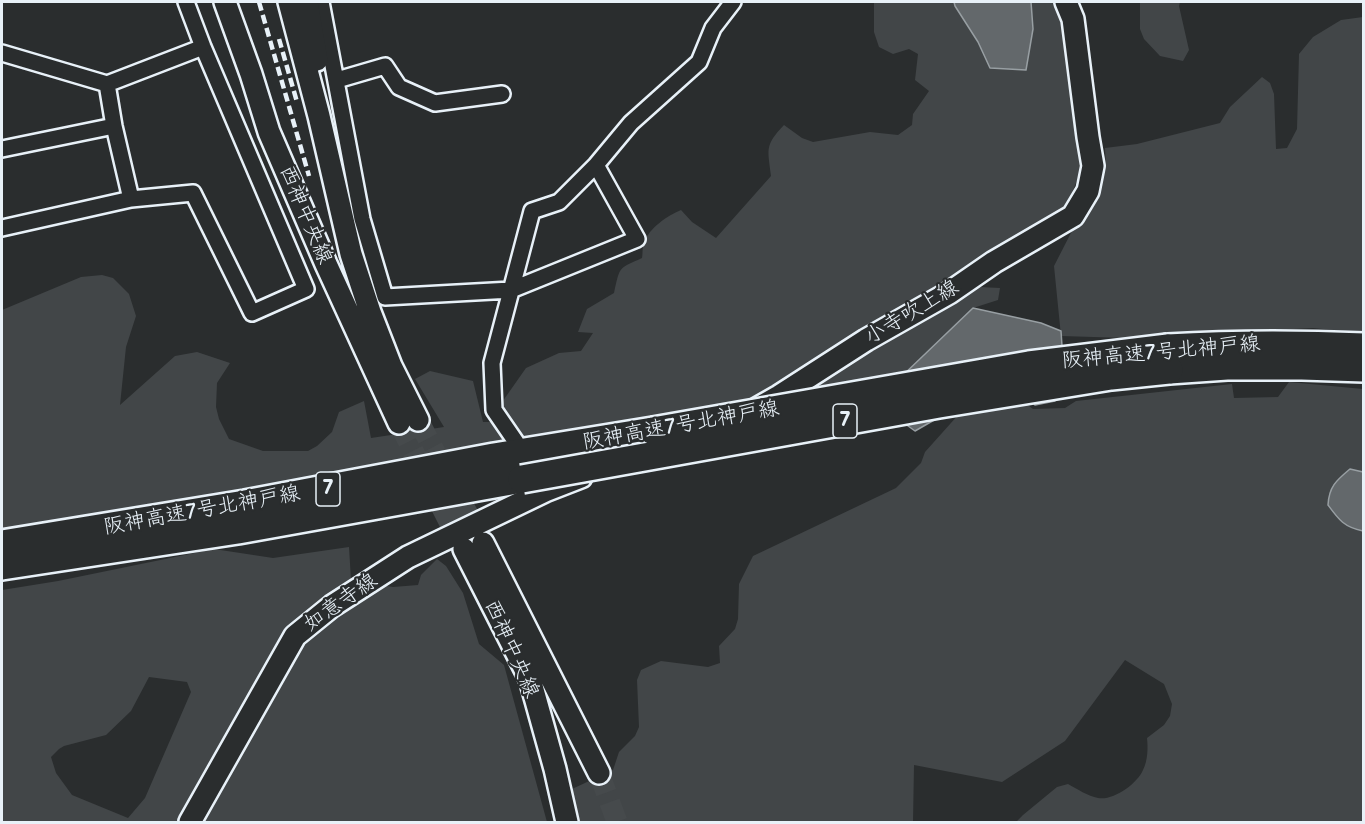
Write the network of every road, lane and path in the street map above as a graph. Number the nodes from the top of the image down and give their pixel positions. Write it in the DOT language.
graph roads {
  1 [pos="186,2"];
  2 [pos="210,2"];
  3 [pos="225,2"];
  4 [pos="733,2"];
  5 [pos="1066,2"];
  6 [pos="303,5"];
  7 [pos="203,47"];
  8 [pos="2,53"];
  9 [pos="337,81"];
  10 [pos="107,84"];
  11 [pos="502,94"];
  12 [pos="114,126"];
  13 [pos="2,149"];
  14 [pos="596,165"];
  15 [pos="131,199"];
  16 [pos="2,228"];
  17 [pos="326,264"];
  18 [pos="511,290"];
  19 [pos="1364,347"];
  20 [pos="1168,359"];
  21 [pos="1364,368"];
  22 [pos="516,442"];
  23 [pos="533,485"];
  24 [pos="2,544"];
  25 [pos="2,566"];
  26 [pos="599,773"];
  27 [pos="190,822"];
  28 [pos="567,822"];
  1 -- 7 [label="street"];
  2 -- 17 [label="street"];
  3 -- 17 [label="street, 西神中央線"];
  4 -- 14 [label="street"];
  5 -- 23 [label="street, 小寺吹上線"];
  6 -- 9 [label="street"];
  6 -- 17 [label="street, 西神中央線"];
  7 -- 10 [label="street"];
  7 -- 15 [label="street"];
  8 -- 10 [label="street"];
  9 -- 11 [label="street"];
  9 -- 18 [label="street"];
  10 -- 12 [label="street"];
  12 -- 13 [label="street"];
  12 -- 15 [label="street"];
  14 -- 18 [label="street"];
  14 -- 18 [label="street"];
  15 -- 16 [label="street"];
  18 -- 22 [label="street"];
  19 -- 20 [label="highway, 阪神高速7号北神戸線 / 7"];
  20 -- 21 [label="highway, 阪神高速7号北神戸線 / 7"];
  20 -- 23 [label="highway, 阪神高速7号北神戸線 / 7, bridge"];
  20 -- 24 [label="highway, 阪神高速7号北神戸線 / 7, bridge"];
  23 -- 25 [label="highway, 阪神高速7号北神戸線 / 7"];
  23 -- 27 [label="street, 如意寺線"];
  26 -- 28 [label="street, 西神中央線"];
}
